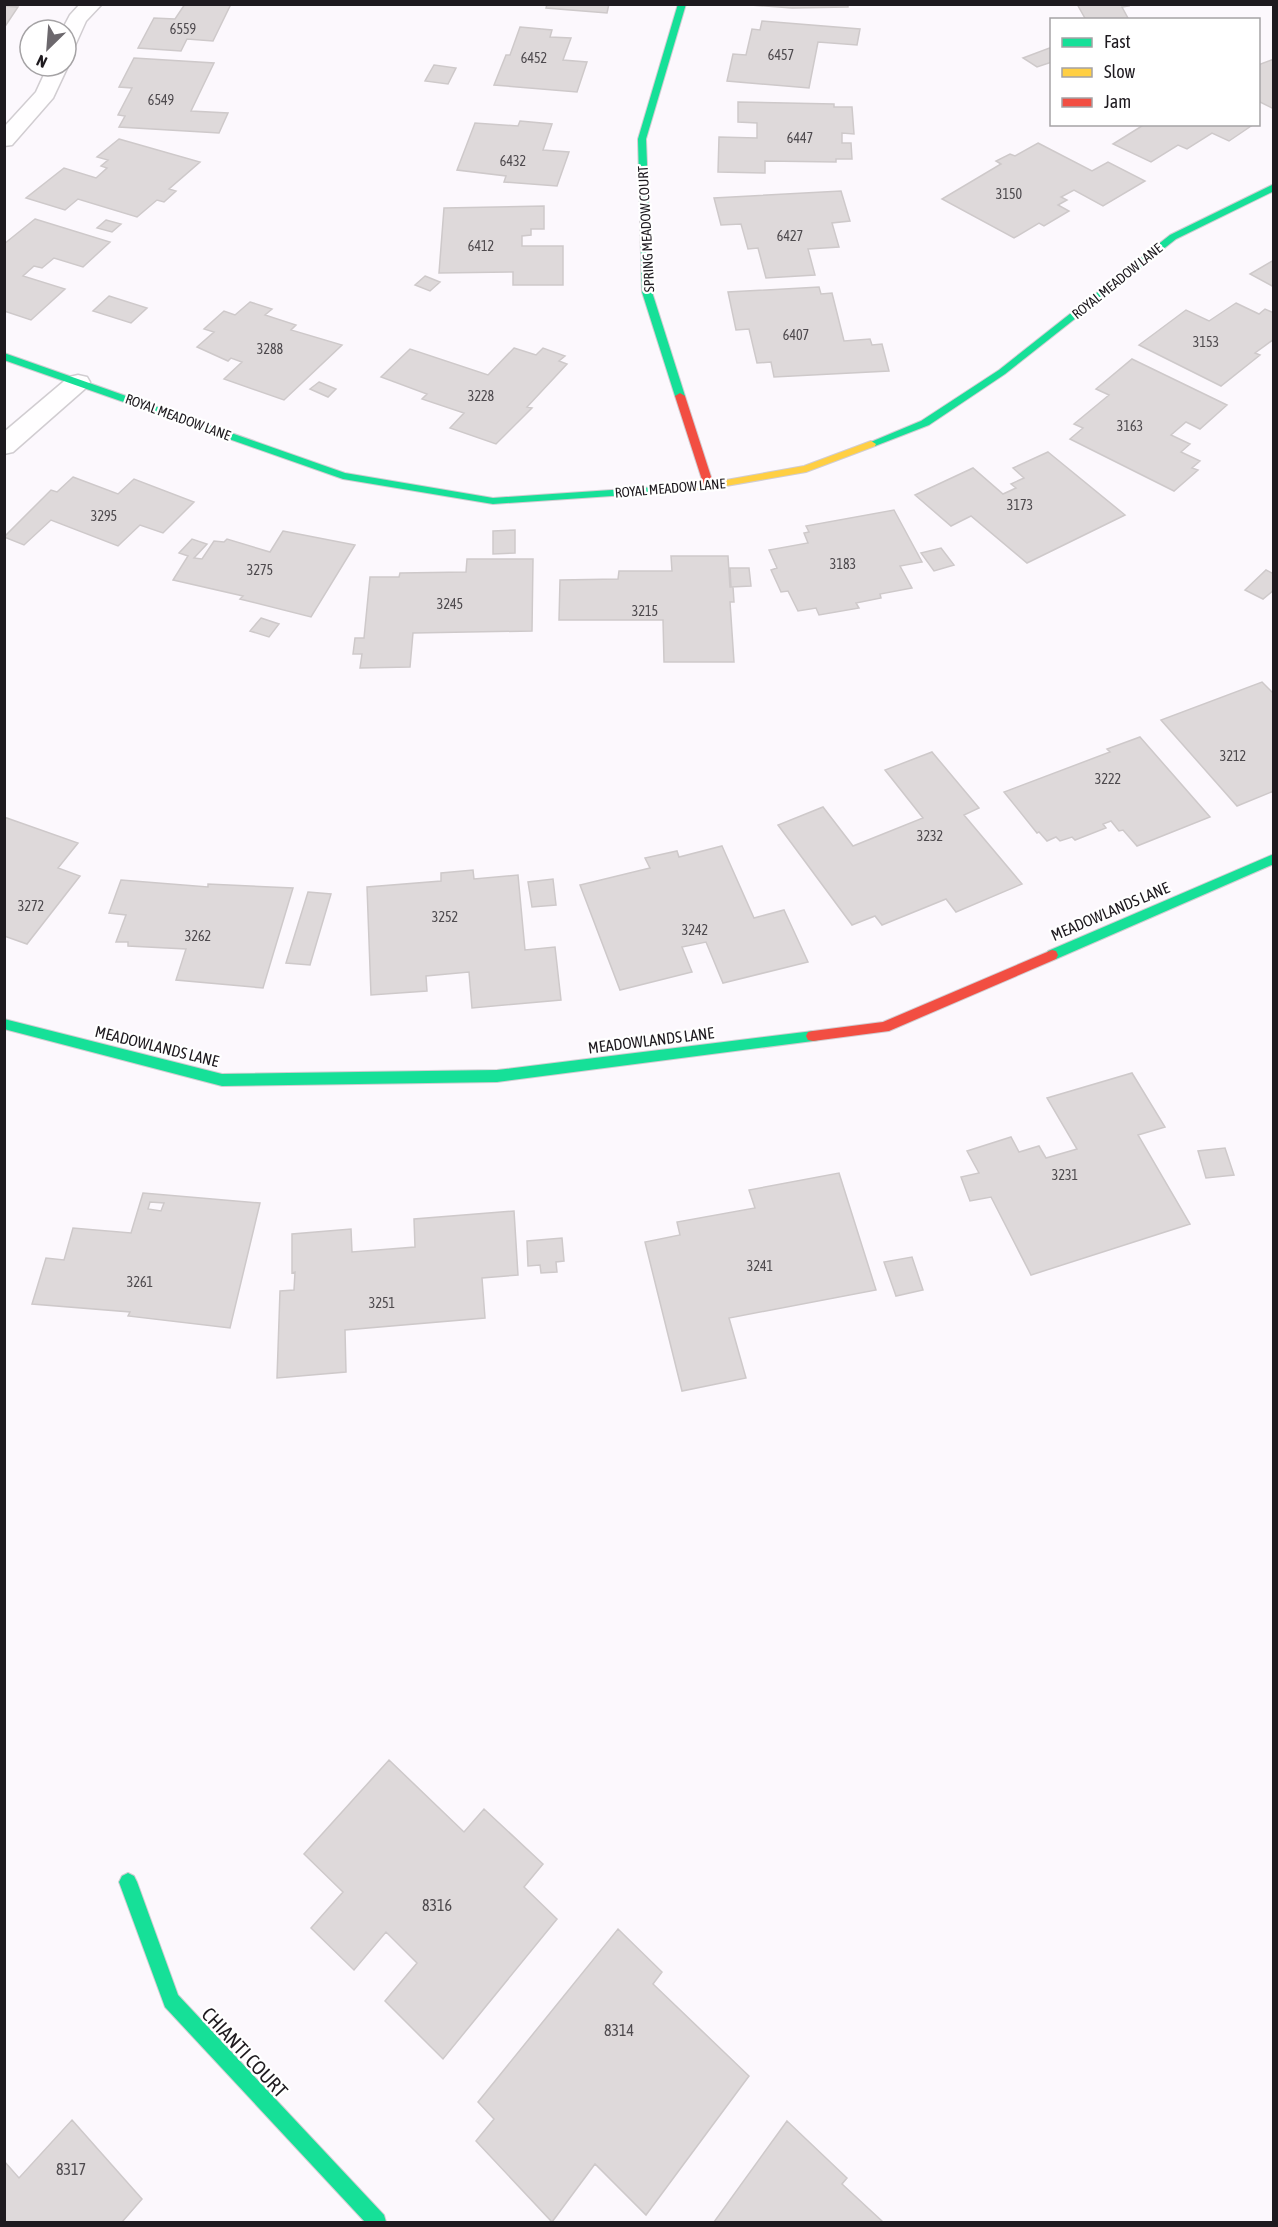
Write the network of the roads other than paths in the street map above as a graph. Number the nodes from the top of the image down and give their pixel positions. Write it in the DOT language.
graph roads {
  1 [pos="92,4"];
  2 [pos="682,4"];
  3 [pos="78,18"];
  4 [pos="53,78"];
  5 [pos="4,140"];
  6 [pos="1274,187"];
  7 [pos="4,356"];
  8 [pos="78,382"];
  9 [pos="4,446"];
  10 [pos="709,486"];
  11 [pos="1274,859"];
  12 [pos="4,1024"];
  13 [pos="128,1881"];
  14 [pos="377,2223"];
  1 -- 3 [label="street"];
  2 -- 10 [label="street, SPRING MEADOW COURT"];
  4 -- 5 [label="street"];
  6 -- 10 [label="street, ROYAL MEADOW LANE"];
  7 -- 8 [label="street, ROYAL MEADOW LANE"];
  8 -- 9 [label="street"];
  8 -- 10 [label="street, ROYAL MEADOW LANE"];
  11 -- 12 [label="street, MEADOWLANDS LANE"];
  13 -- 14 [label="street, CHIANTI COURT"];
}
